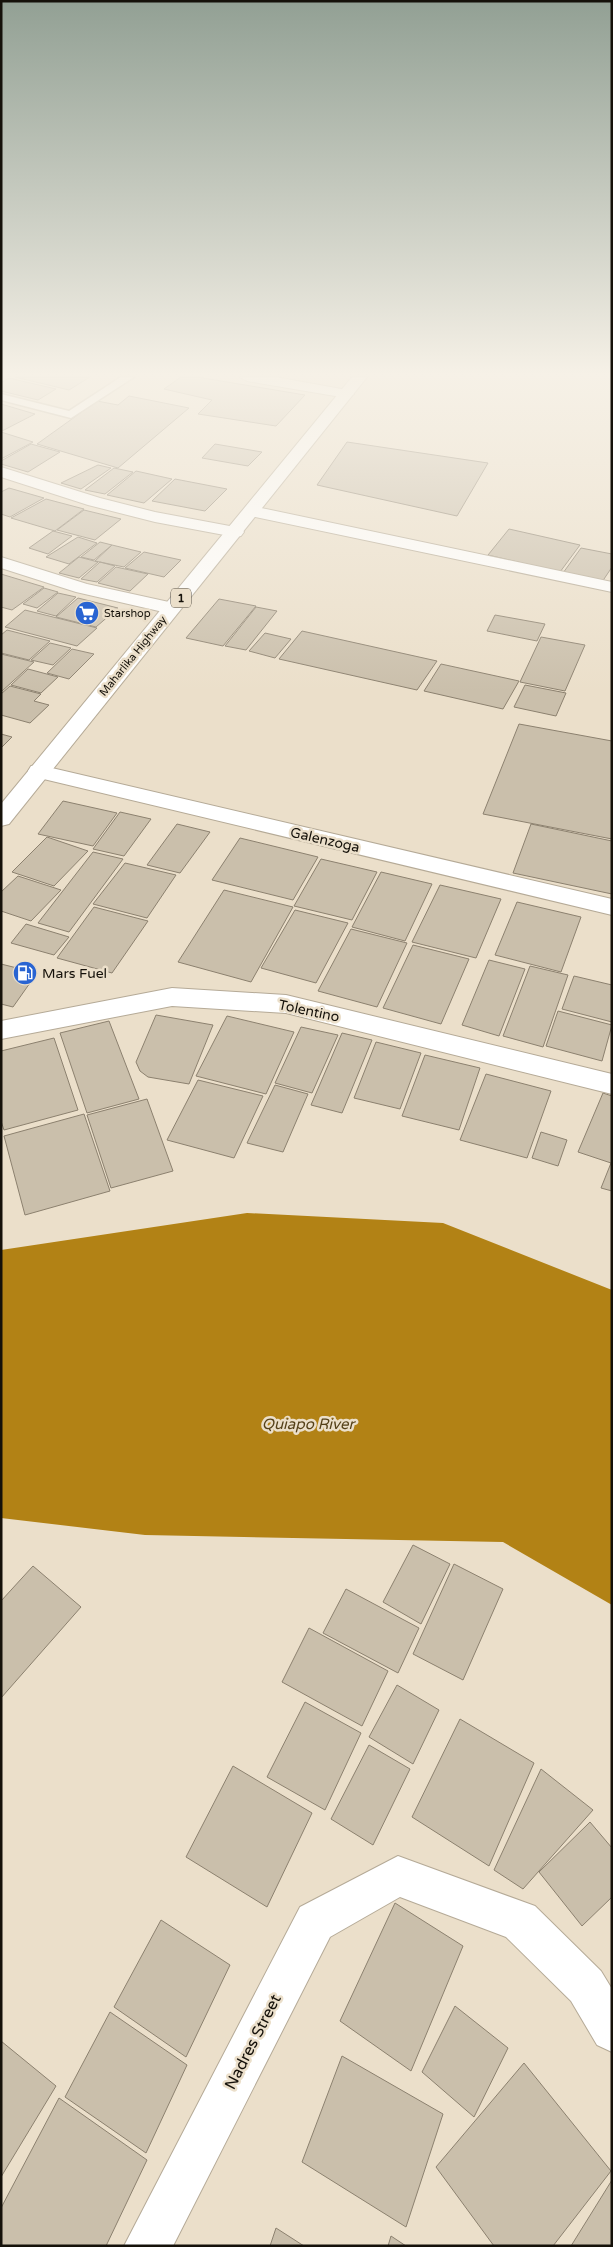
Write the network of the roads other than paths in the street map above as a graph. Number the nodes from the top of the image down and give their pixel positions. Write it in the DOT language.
graph roads {
  1 [pos="32,482"];
  2 [pos="276,482"];
  3 [pos="252,511"];
  4 [pos="235,532"];
  5 [pos="1,562"];
  6 [pos="612,587"];
  7 [pos="172,608"];
  8 [pos="39,771"];
  9 [pos="1,819"];
  10 [pos="612,908"];
  11 [pos="1,1030"];
  12 [pos="612,1084"];
  13 [pos="612,2030"];
  14 [pos="148,2246"];
  1 -- 4 [label="street"];
  2 -- 3 [label="street, Maharlika Highway / 1"];
  3 -- 4 [label="street, Maharlika Highway / 1"];
  3 -- 6 [label="street"];
  4 -- 7 [label="street, Maharlika Highway / 1"];
  5 -- 7 [label="street"];
  7 -- 8 [label="street, Maharlika Highway / 1"];
  8 -- 9 [label="street, Maharlika Highway / 1"];
  8 -- 10 [label="street, Galenzoga"];
  11 -- 12 [label="street, Tolentino"];
  13 -- 14 [label="street, Nadres Street"];
}
